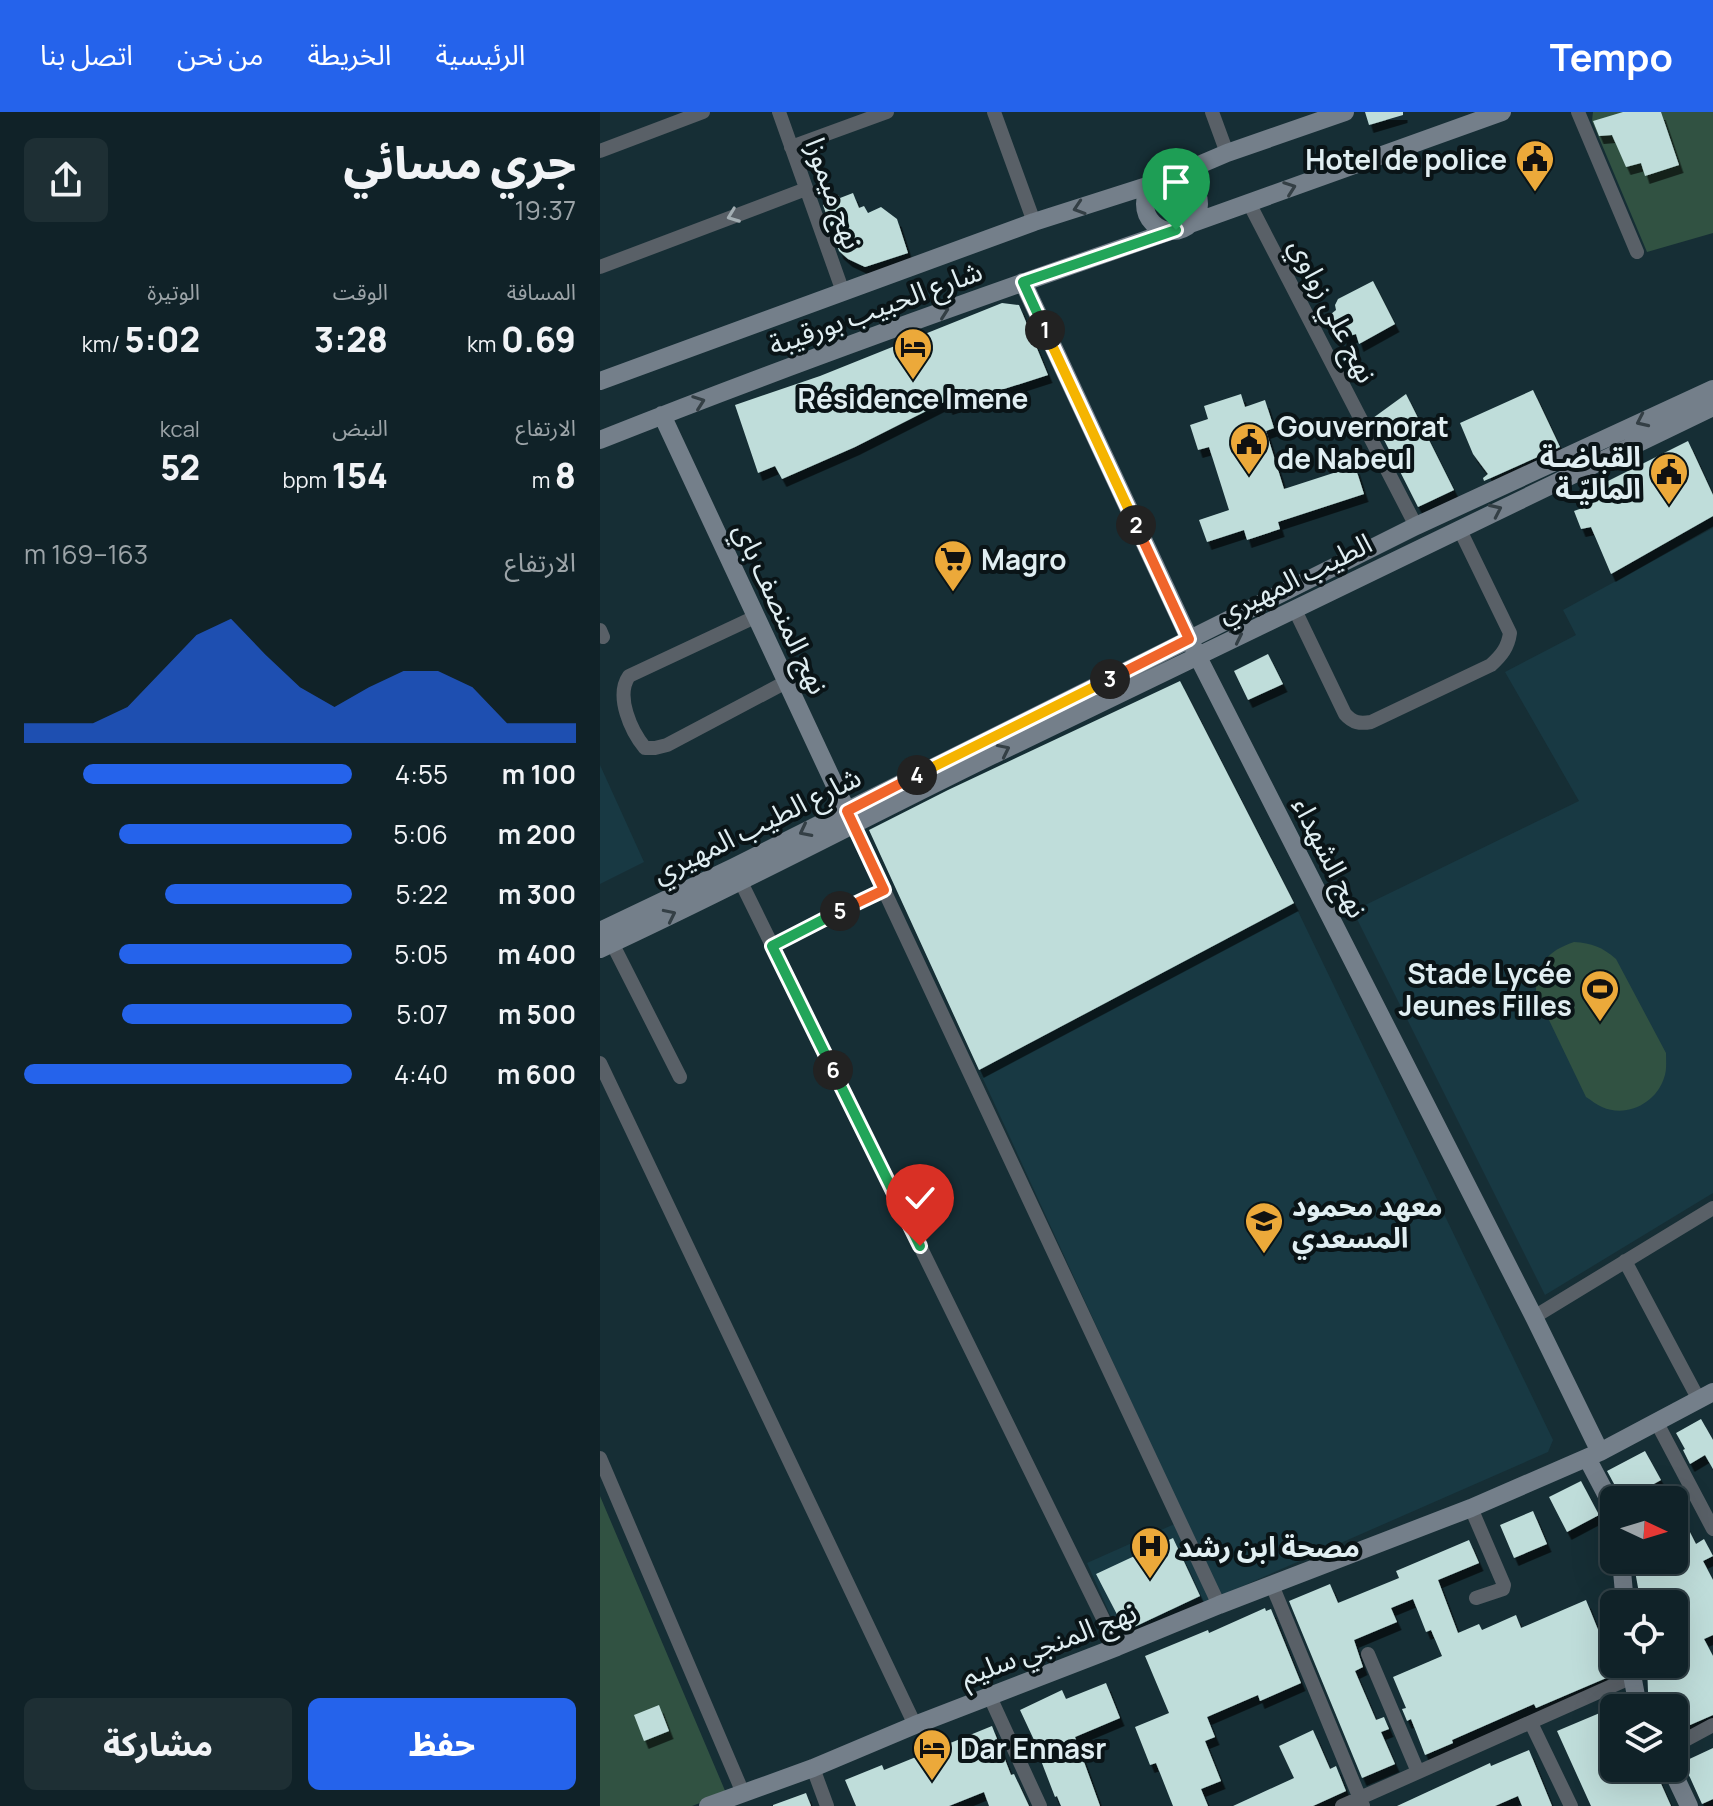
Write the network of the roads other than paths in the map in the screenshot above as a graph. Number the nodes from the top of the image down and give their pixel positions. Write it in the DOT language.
graph roads {
  1 [pos="703,112"];
  2 [pos="779,112"];
  3 [pos="887,112"];
  4 [pos="994,112"];
  5 [pos="1212,112"];
  6 [pos="1345,112"];
  7 [pos="1502,112"];
  8 [pos="1578,112"];
  9 [pos="791,147"];
  10 [pos="600,151"];
  11 [pos="1227,153"];
  12 [pos="1173,176"];
  13 [pos="1153,184"];
  14 [pos="806,189"];
  15 [pos="1249,203"];
  16 [pos="1034,222"];
  17 [pos="1190,224"];
  18 [pos="1171,231"];
  19 [pos="1637,252"];
  20 [pos="600,267"];
  21 [pos="1023,282"];
  22 [pos="843,292"];
  23 [pos="600,381"];
  24 [pos="1713,389"];
  25 [pos="1713,407"];
  26 [pos="662,415"];
  27 [pos="600,440"];
  28 [pos="1416,526"];
  29 [pos="1459,528"];
  30 [pos="1294,608"];
  31 [pos="755,617"];
  32 [pos="1193,647"];
  33 [pos="786,682"];
  34 [pos="850,817"];
  35 [pos="737,874"];
  36 [pos="884,890"];
  37 [pos="604,941"];
  38 [pos="772,946"];
  39 [pos="600,1063"];
  40 [pos="680,1077"];
  41 [pos="1713,1208"];
  42 [pos="1625,1261"];
  43 [pos="1534,1317"];
  44 [pos="1706,1396"];
  45 [pos="1657,1423"];
  46 [pos="1593,1455"];
  47 [pos="600,1458"];
  48 [pos="1604,1486"];
  49 [pos="1471,1508"];
  50 [pos="1713,1529"];
  51 [pos="1272,1585"];
  52 [pos="1476,1598"];
  53 [pos="1219,1605"];
  54 [pos="1117,1647"];
  55 [pos="1368,1654"];
  56 [pos="1618,1678"];
  57 [pos="990,1697"];
  58 [pos="1531,1723"];
  59 [pos="915,1725"];
  60 [pos="1713,1725"];
  61 [pos="1688,1738"];
  62 [pos="813,1768"];
  63 [pos="1418,1772"];
  64 [pos="1678,1782"];
  65 [pos="743,1793"];
  66 [pos="1362,1802"];
  67 [pos="708,1806"];
  68 [pos="827,1806"];
  69 [pos="1040,1806"];
  70 [pos="1342,1806"];
  71 [pos="1571,1806"];
  72 [pos="1689,1806"];
  1 -- 10 [label="street"];
  2 -- 9 [label="street, نهج ميموزا"];
  3 -- 9 [label="street"];
  4 -- 16 [label="street"];
  5 -- 11 [label="street"];
  6 -- 11 [label="street"];
  15 -- 7 [label="street, one-way"];
  8 -- 19 [label="street"];
  9 -- 14 [label="street, نهج ميموزا"];
  11 -- 12 [label="street"];
  12 -- 13 [label="street"];
  12 -- 17 [label="street"];
  13 -- 16 [label="street, شارع الحبيب بورقيبة, one-way"];
  13 -- 18 [label="street"];
  14 -- 20 [label="street, one-way"];
  14 -- 22 [label="street, نهج ميموزا"];
  15 -- 17 [label="street"];
  15 -- 28 [label="street, نهج علي زواوي"];
  16 -- 22 [label="street, شارع الحبيب بورقيبة"];
  17 -- 18 [label="street"];
  18 -- 21 [label="street, شارع الحبيب بورقيبة"];
  26 -- 21 [label="street, شارع الحبيب بورقيبة, one-way"];
  21 -- 32 [label="street, نهج الشهداء"];
  22 -- 23 [label="street, شارع الحبيب بورقيبة"];
  24 -- 28 [label="street, شارع الطيب المهيري, one-way"];
  29 -- 25 [label="street, الطيب المهيري, one-way"];
  26 -- 27 [label="street, شارع الحبيب بورقيبة"];
  26 -- 31 [label="street, نهج المنصف باي"];
  28 -- 32 [label="street, شارع الطيب المهيري"];
  29 -- 30 [label="street, الطيب المهيري"];
  29 -- 30 [label="street"];
  32 -- 30 [label="street, الطيب المهيري, one-way"];
  31 -- 33 [label="street, نهج المنصف باي"];
  31 -- 33 [label="street"];
  32 -- 34 [label="street, شارع الطيب المهيري"];
  32 -- 43 [label="street, نهج الشهداء"];
  33 -- 34 [label="street, نهج المنصف باي"];
  34 -- 35 [label="street, شارع الطيب المهيري"];
  34 -- 36 [label="street"];
  35 -- 37 [label="street, شارع الطيب المهيري"];
  35 -- 38 [label="street"];
  36 -- 38 [label="street"];
  36 -- 53 [label="street"];
  37 -- 40 [label="street"];
  38 -- 54 [label="street"];
  39 -- 59 [label="street"];
  41 -- 42 [label="street"];
  42 -- 43 [label="street"];
  42 -- 44 [label="street"];
  43 -- 46 [label="street, نهج الشهداء"];
  44 -- 45 [label="street, نهج المنجي سليم"];
  45 -- 46 [label="street, نهج المنجي سليم"];
  45 -- 50 [label="street"];
  46 -- 48 [label="street, نهج الشهداء"];
  46 -- 49 [label="street, نهج المنجي سليم"];
  47 -- 65 [label="street"];
  49 -- 51 [label="street, نهج المنجي سليم"];
  49 -- 52 [label="street"];
  51 -- 53 [label="street, نهج المنجي سليم"];
  51 -- 66 [label="street"];
  53 -- 54 [label="street, نهج المنجي سليم"];
  54 -- 57 [label="street, نهج المنجي سليم"];
  55 -- 63 [label="street"];
  56 -- 58 [label="street"];
  57 -- 59 [label="street, نهج المنجي سليم"];
  57 -- 69 [label="street"];
  58 -- 63 [label="street"];
  58 -- 71 [label="street"];
  59 -- 62 [label="street, نهج المنجي سليم"];
  60 -- 61 [label="street"];
  62 -- 65 [label="street, نهج المنجي سليم"];
  62 -- 68 [label="street"];
  63 -- 66 [label="street"];
  64 -- 72 [label="street"];
  65 -- 67 [label="street, نهج المنجي سليم"];
  66 -- 70 [label="street"];
}
